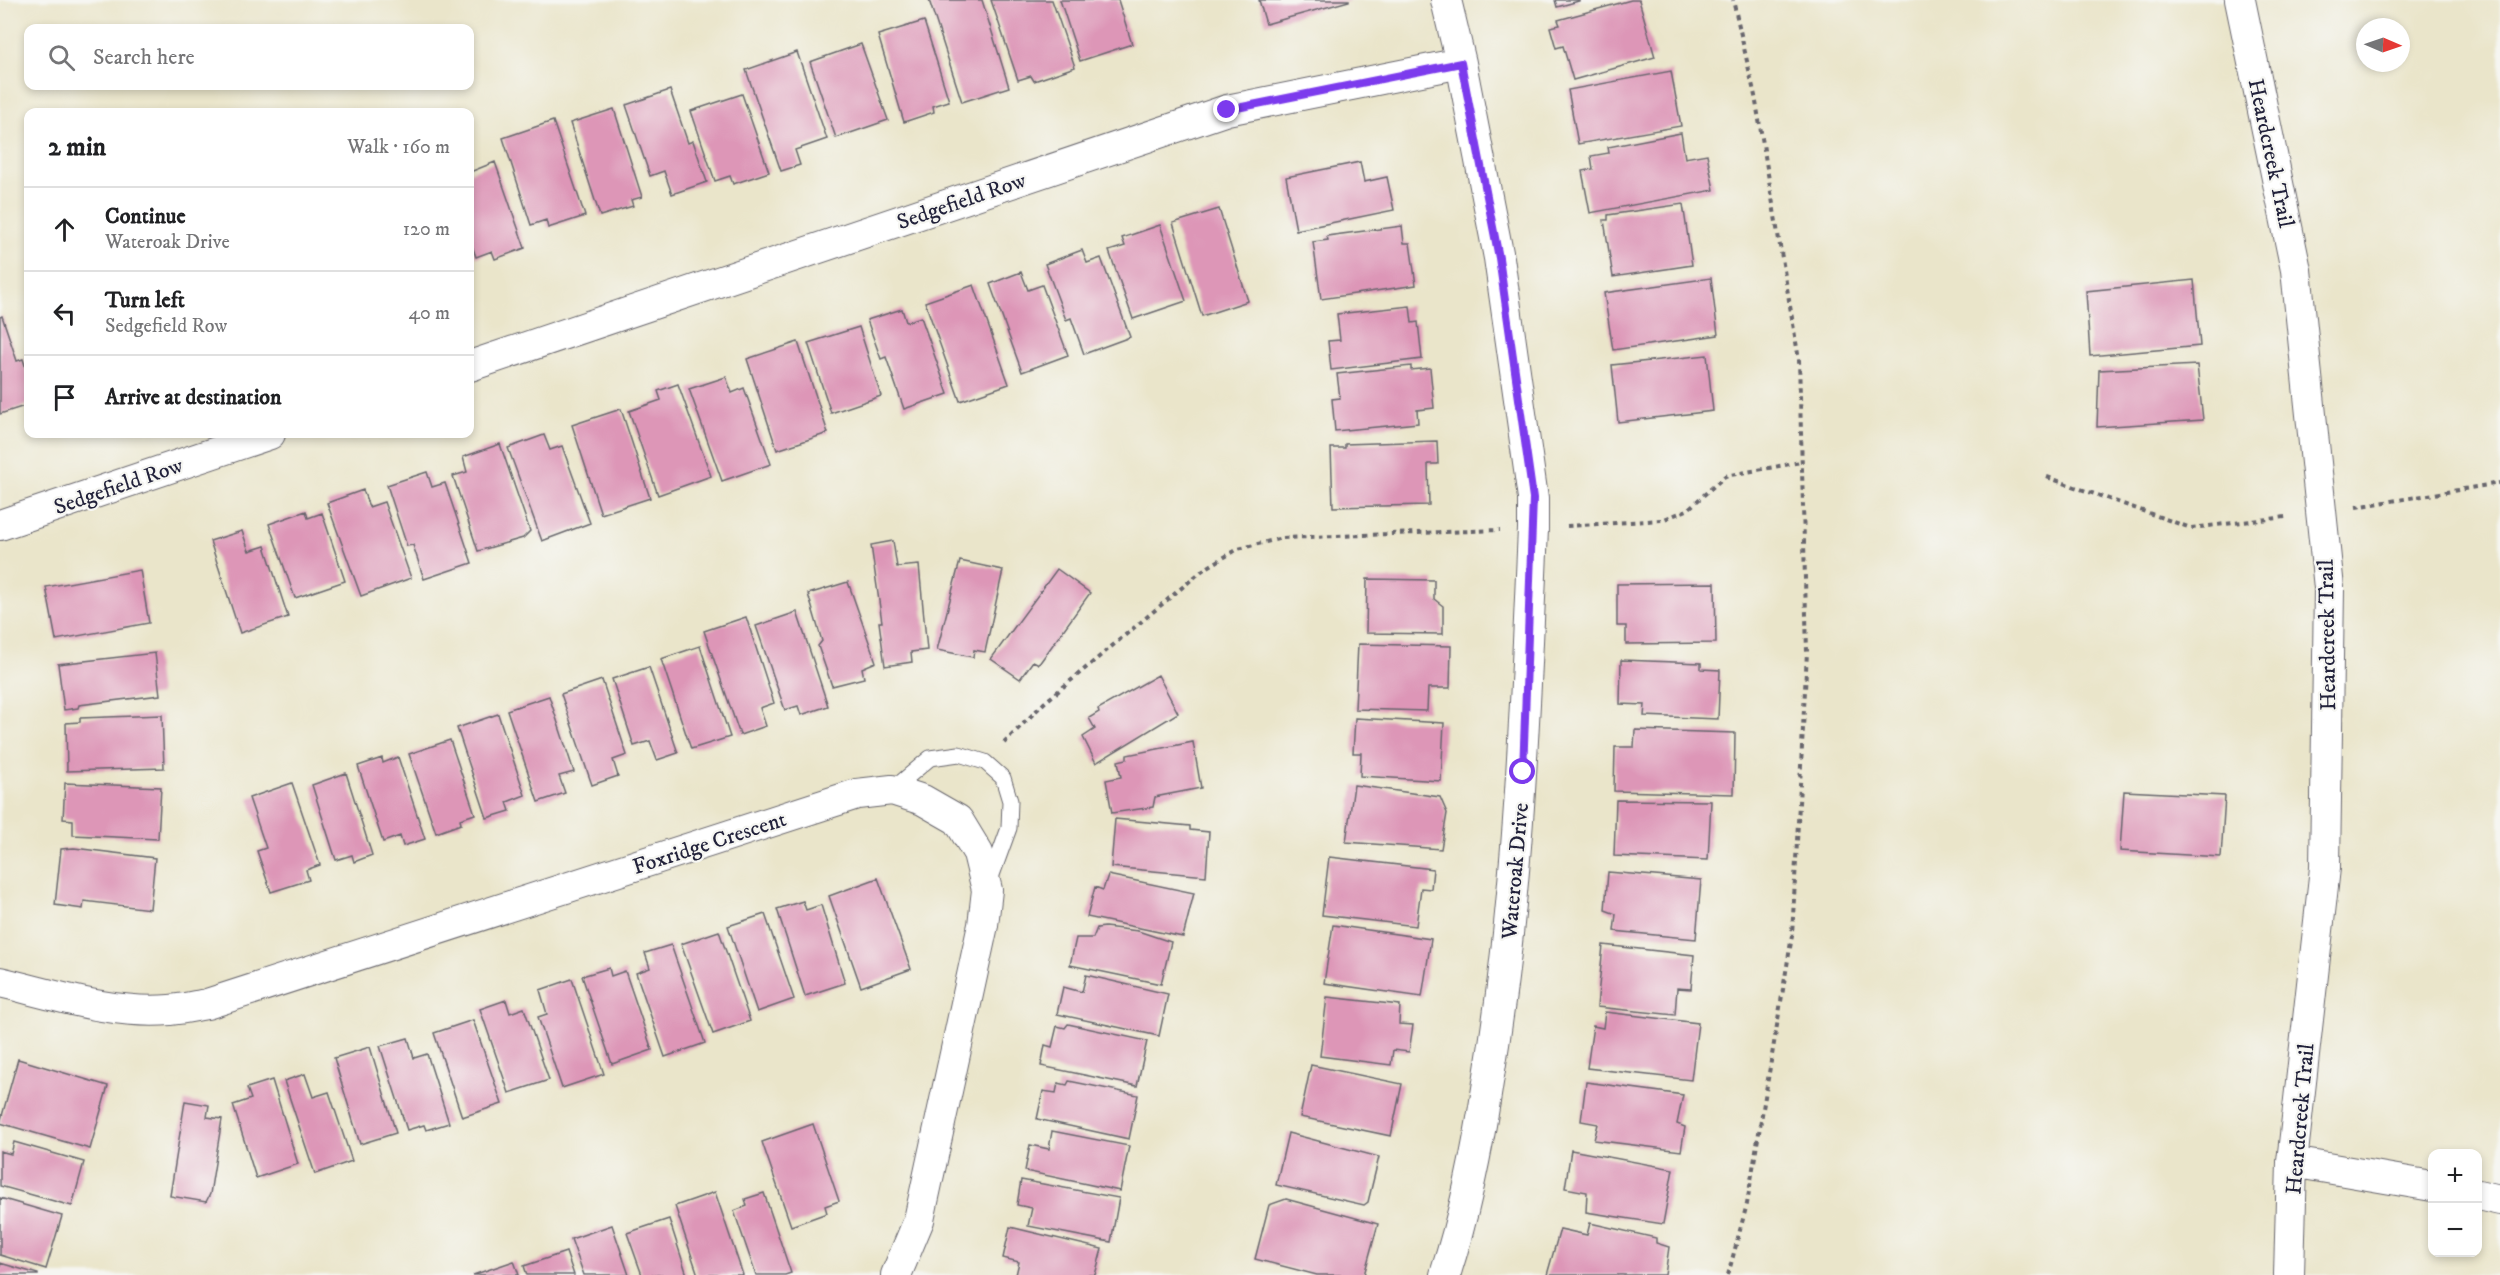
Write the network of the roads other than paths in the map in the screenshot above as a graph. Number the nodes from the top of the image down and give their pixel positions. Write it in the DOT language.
graph roads {
  1 [pos="1446,0"];
  2 [pos="2240,0"];
  3 [pos="1461,63"];
  4 [pos="474,365"];
  5 [pos="258,438"];
  6 [pos="0,525"];
  7 [pos="892,790"];
  8 [pos="987,890"];
  9 [pos="0,982"];
  10 [pos="2292,1162"];
  11 [pos="2428,1185"];
  12 [pos="2482,1196"];
  13 [pos="2500,1200"];
  14 [pos="896,1275"];
  15 [pos="1445,1275"];
  16 [pos="2289,1275"];
  1 -- 3 [label="street, Wateroak Drive"];
  2 -- 10 [label="street, Heardcreek Trail"];
  3 -- 4 [label="street, Sedgefield Row"];
  3 -- 15 [label="street, Wateroak Drive"];
  5 -- 6 [label="street, Sedgefield Row"];
  7 -- 8 [label="street, Foxridge Crescent"];
  7 -- 8 [label="lane"];
  7 -- 9 [label="street, Foxridge Crescent"];
  8 -- 14 [label="street, Foxridge Crescent"];
  10 -- 11 [label="street"];
  10 -- 16 [label="street, Heardcreek Trail"];
  12 -- 13 [label="street"];
}
